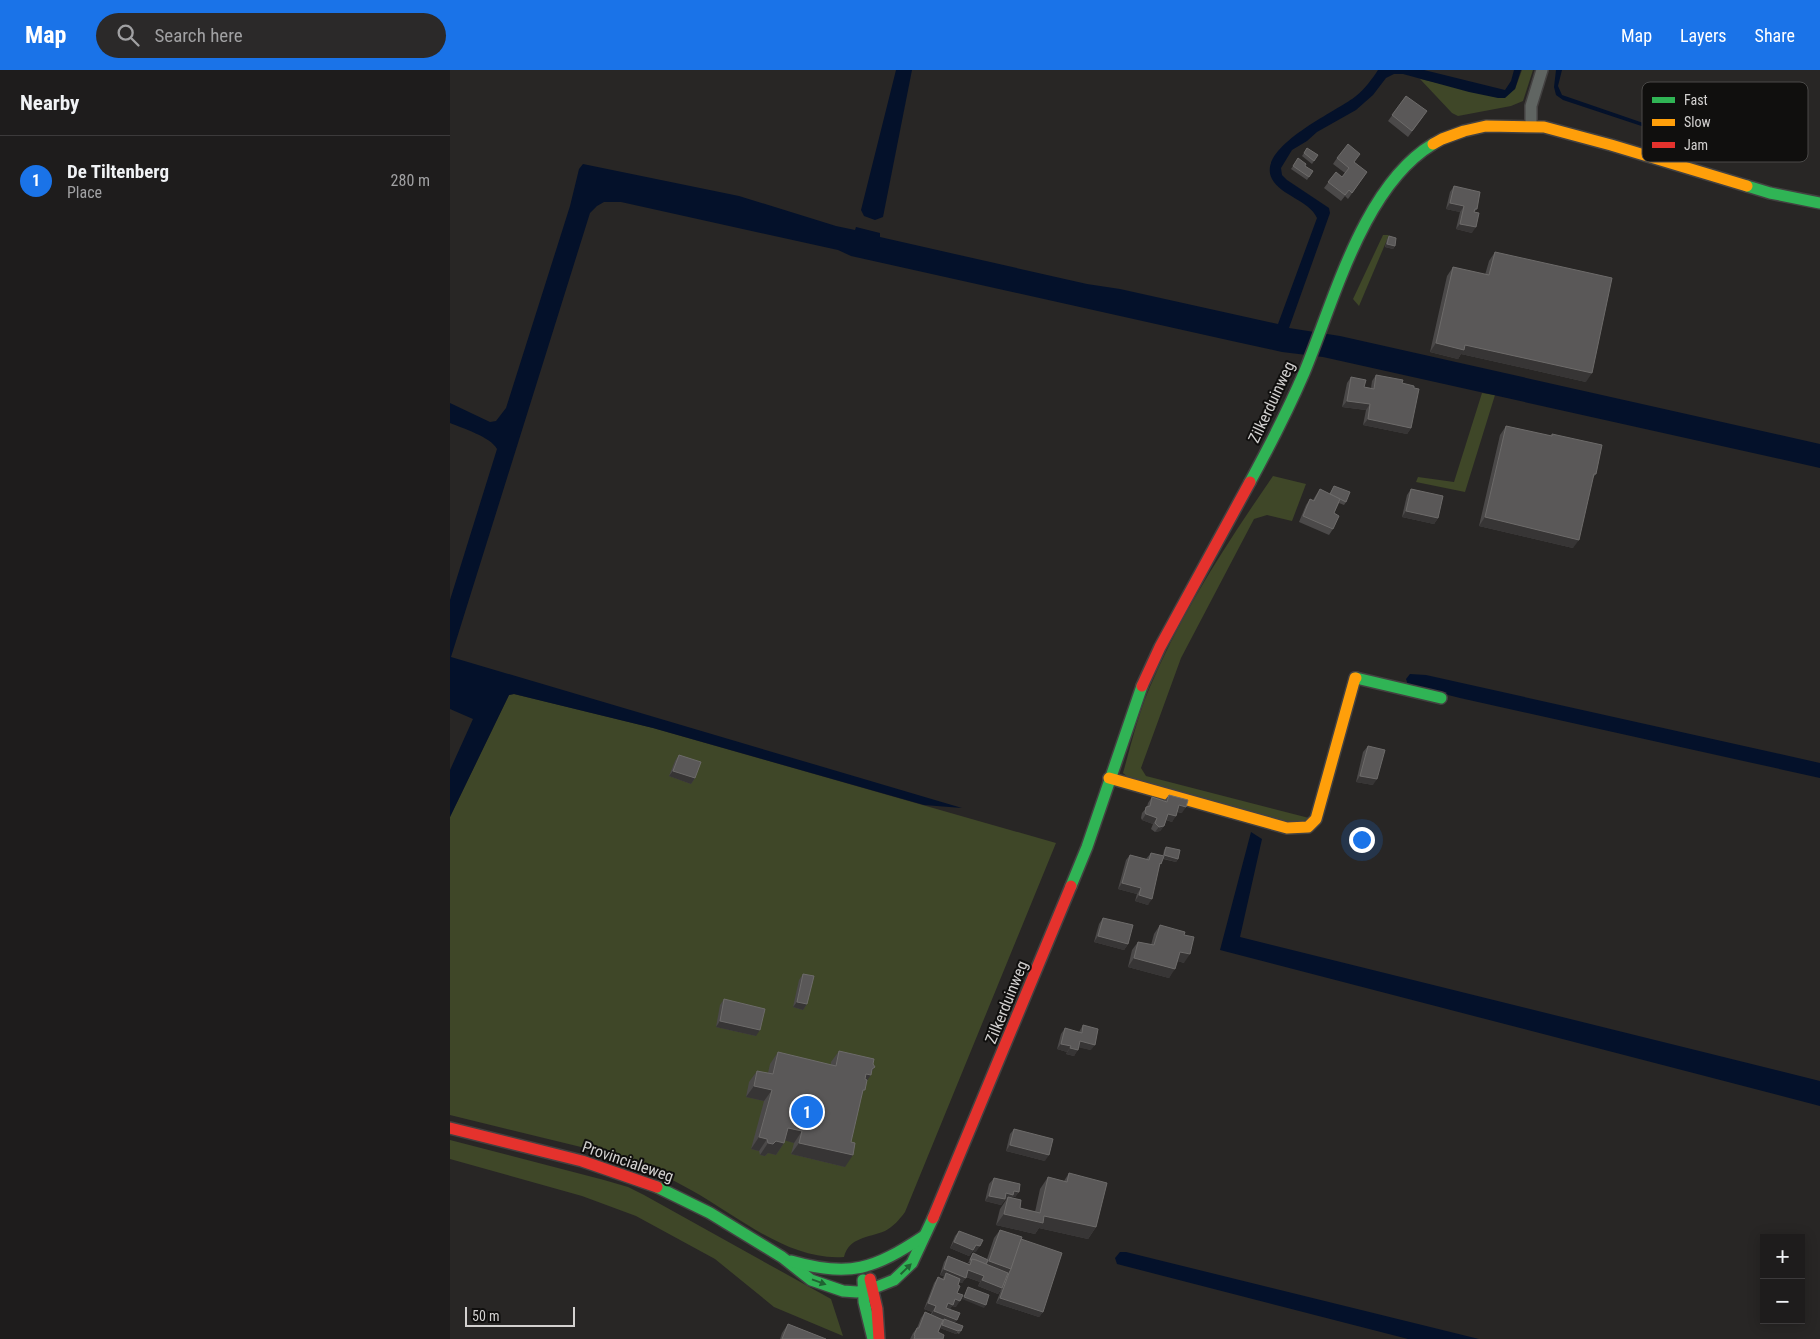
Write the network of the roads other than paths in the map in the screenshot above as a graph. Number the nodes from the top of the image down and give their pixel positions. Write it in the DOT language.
graph roads {
  1 [pos="1542,70"];
  2 [pos="1531,126"];
  3 [pos="1642,154"];
  4 [pos="1667,162"];
  5 [pos="1820,203"];
  6 [pos="1441,698"];
  7 [pos="1109,778"];
  8 [pos="450,1128"];
  9 [pos="924,1236"];
  10 [pos="782,1257"];
  11 [pos="865,1268"];
  12 [pos="868,1290"];
  13 [pos="874,1339"];
  14 [pos="879,1339"];
  1 -- 2 [label="street"];
  2 -- 3 [label="main road, Zilkerduinweg"];
  2 -- 7 [label="main road, Zilkerduinweg"];
  4 -- 5 [label="main road, Zilkerduinweg"];
  6 -- 7 [label="main road"];
  7 -- 9 [label="main road, Zilkerduinweg"];
  8 -- 10 [label="main road, Provincialeweg"];
  9 -- 11 [label="main road"];
  12 -- 9 [label="main road, Zilkerduinweg, one-way"];
  10 -- 11 [label="main road, Provincialeweg"];
  10 -- 12 [label="main road, Provincialeweg, one-way"];
  11 -- 12 [label="main road"];
  12 -- 13 [label="main road"];
  12 -- 14 [label="main road"];
}
